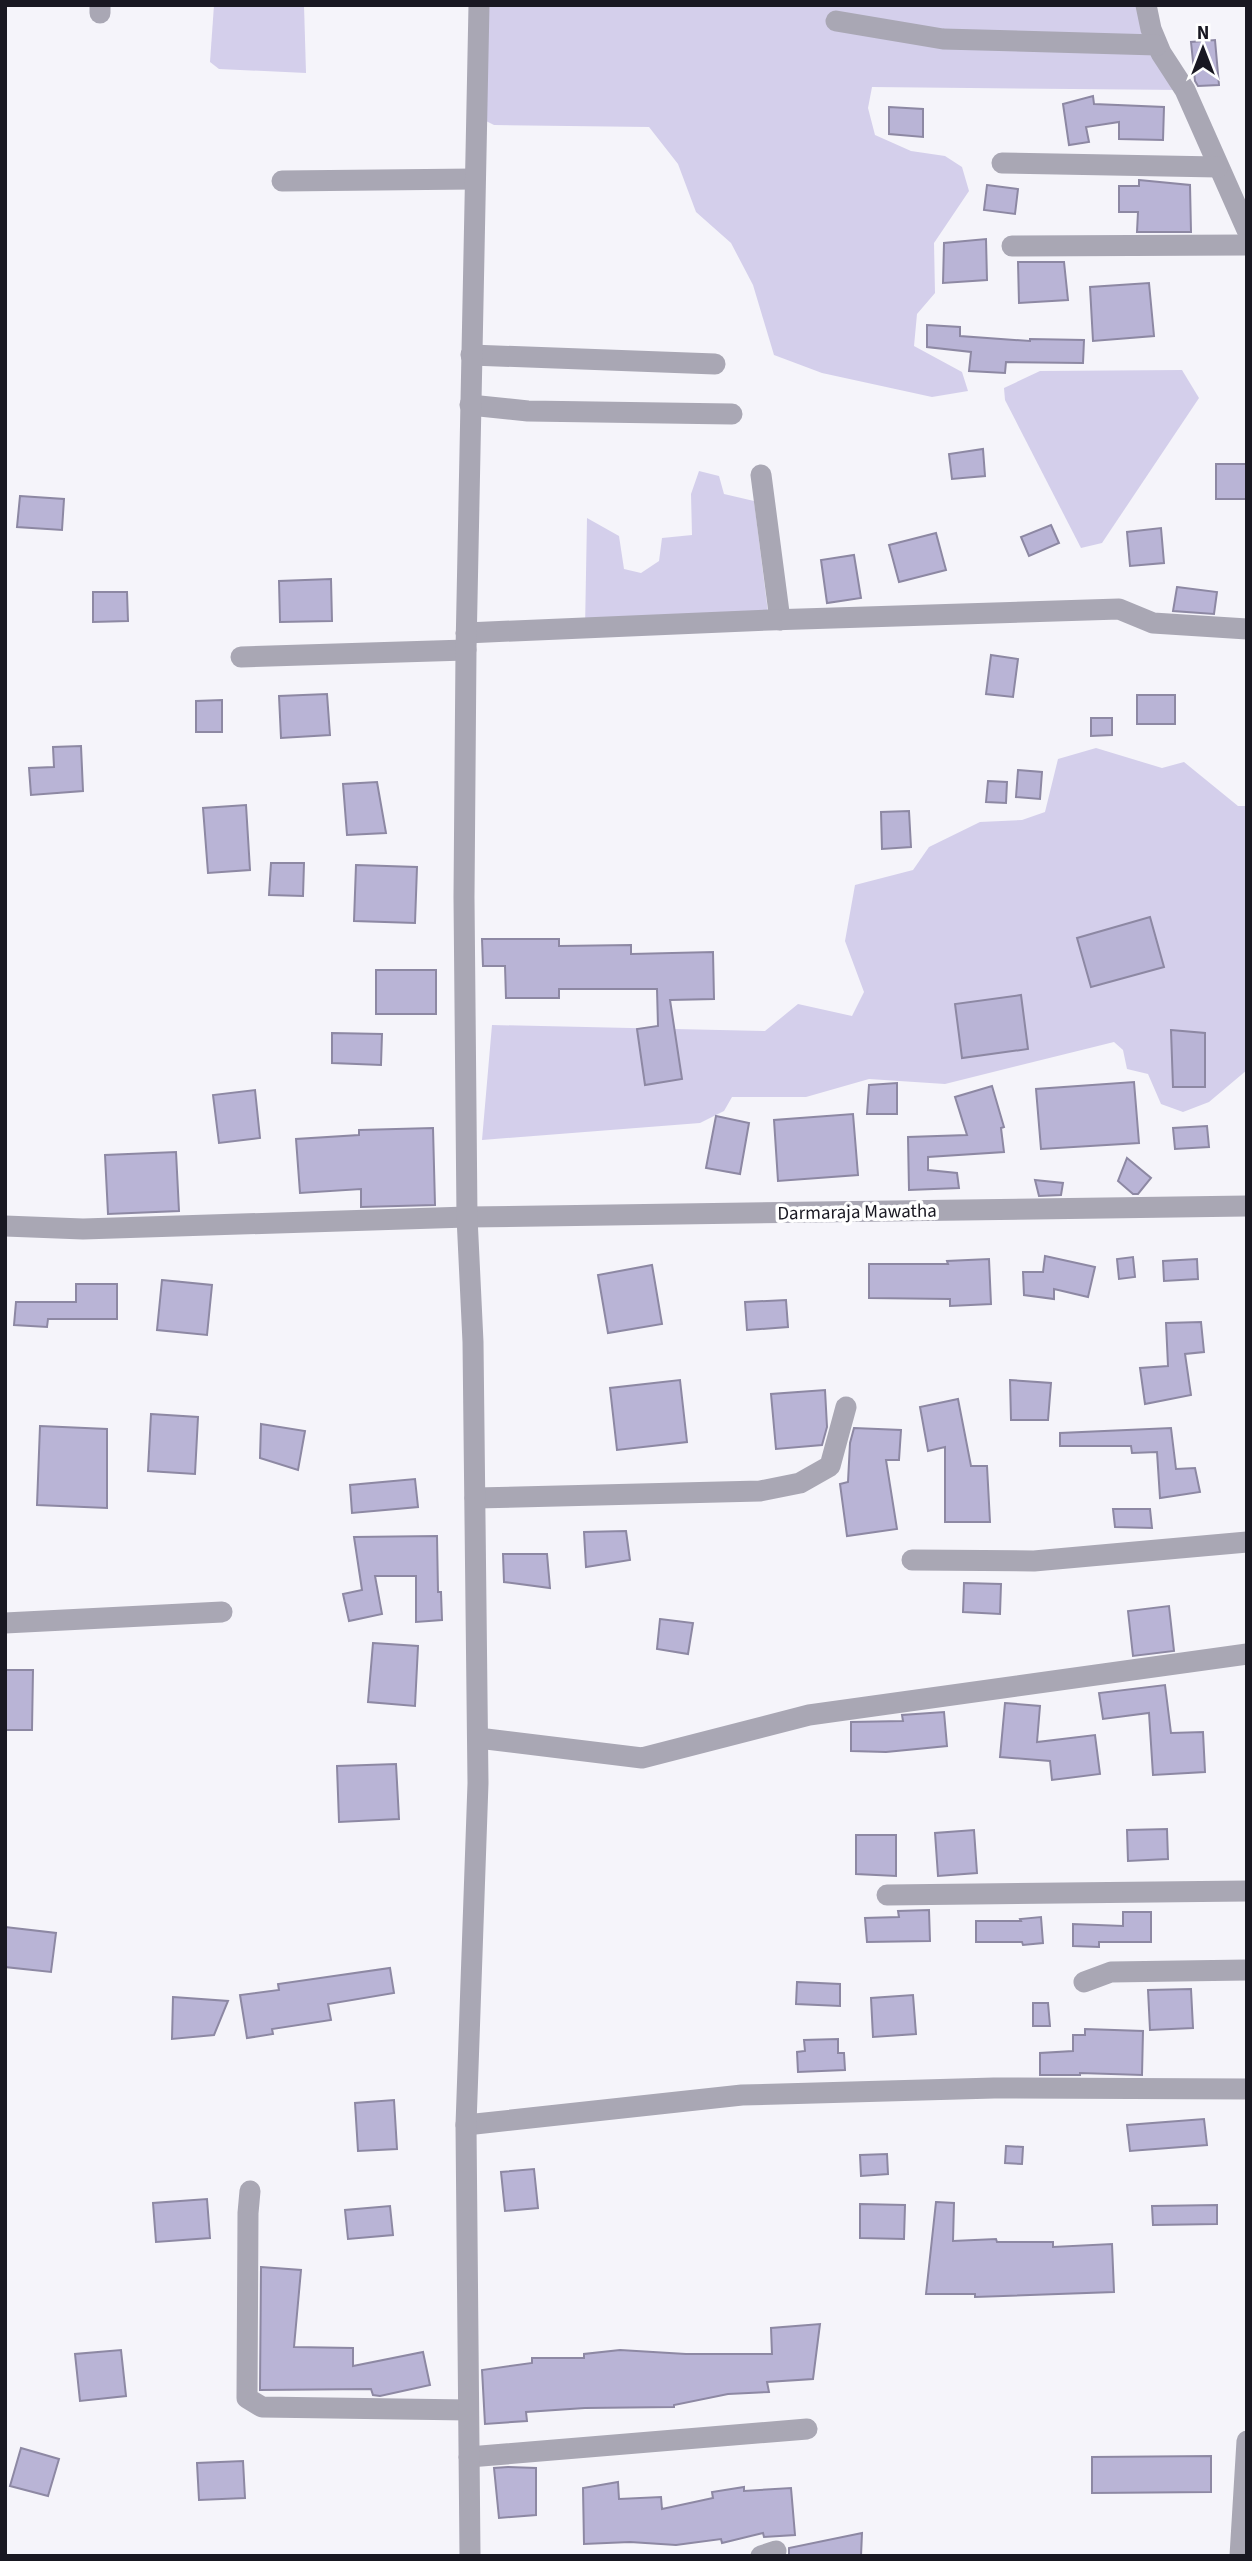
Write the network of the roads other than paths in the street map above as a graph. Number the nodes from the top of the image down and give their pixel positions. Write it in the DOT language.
graph roads {
  1 [pos="478,5"];
  2 [pos="1146,5"];
  3 [pos="836,21"];
  4 [pos="1157,45"];
  5 [pos="1002,163"];
  6 [pos="1218,167"];
  7 [pos="474,179"];
  8 [pos="282,181"];
  9 [pos="1247,230"];
  10 [pos="1012,246"];
  11 [pos="1247,246"];
  12 [pos="471,355"];
  13 [pos="715,364"];
  14 [pos="470,405"];
  15 [pos="732,414"];
  16 [pos="761,475"];
  17 [pos="780,620"];
  18 [pos="1247,629"];
  19 [pos="466,642"];
  20 [pos="241,657"];
  21 [pos="1247,1206"];
  22 [pos="467,1217"];
  23 [pos="5,1226"];
  24 [pos="846,1407"];
  25 [pos="475,1498"];
  26 [pos="1247,1542"];
  27 [pos="912,1560"];
  28 [pos="222,1612"];
  29 [pos="5,1623"];
  30 [pos="1247,1654"];
  31 [pos="478,1738"];
  32 [pos="1247,1891"];
  33 [pos="887,1895"];
  34 [pos="1247,1970"];
  35 [pos="1084,1982"];
  36 [pos="1247,2089"];
  37 [pos="466,2125"];
  38 [pos="250,2192"];
  39 [pos="468,2410"];
  40 [pos="807,2429"];
  41 [pos="1247,2441"];
  42 [pos="469,2457"];
  43 [pos="1244,2527"];
  44 [pos="470,2556"];
  45 [pos="1240,2556"];
  1 -- 7 [label="street"];
  2 -- 4 [label="street"];
  3 -- 4 [label="street"];
  4 -- 6 [label="street"];
  5 -- 6 [label="street"];
  6 -- 9 [label="street"];
  7 -- 8 [label="street"];
  7 -- 12 [label="street"];
  10 -- 11 [label="street"];
  12 -- 13 [label="street"];
  12 -- 14 [label="street"];
  14 -- 15 [label="street"];
  14 -- 19 [label="street"];
  16 -- 17 [label="street"];
  17 -- 18 [label="street"];
  17 -- 19 [label="street"];
  19 -- 20 [label="street"];
  19 -- 22 [label="street"];
  21 -- 22 [label="street, Darmaraja Mawatha"];
  22 -- 23 [label="street, Darmaraja Mawatha"];
  22 -- 25 [label="street"];
  24 -- 25 [label="street"];
  25 -- 31 [label="street"];
  26 -- 27 [label="street"];
  28 -- 29 [label="street"];
  30 -- 31 [label="street"];
  31 -- 37 [label="street"];
  32 -- 33 [label="street"];
  34 -- 35 [label="street"];
  36 -- 37 [label="street"];
  37 -- 39 [label="street"];
  38 -- 39 [label="street"];
  39 -- 42 [label="street"];
  40 -- 42 [label="street"];
  41 -- 43 [label="street"];
  42 -- 44 [label="street"];
  43 -- 45 [label="street"];
}
